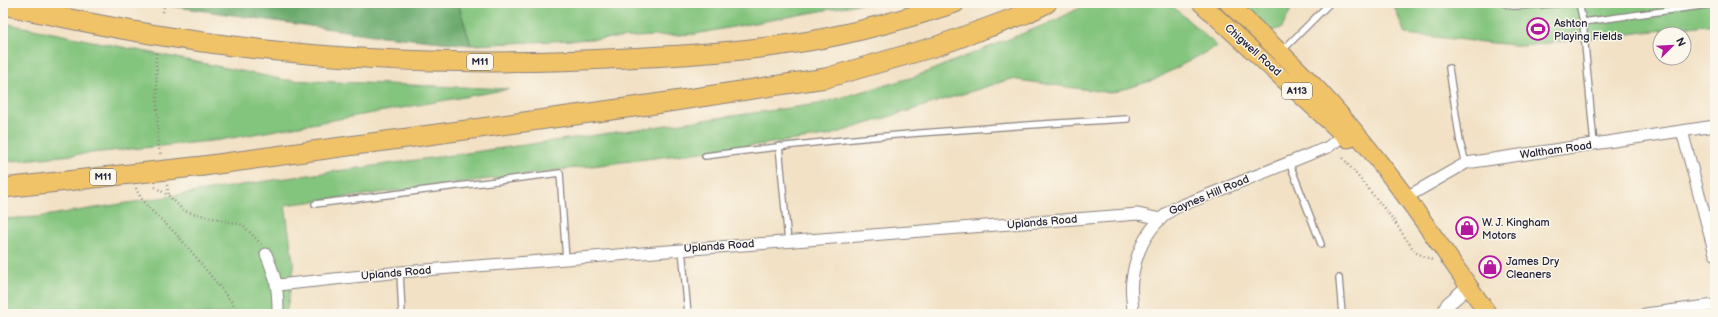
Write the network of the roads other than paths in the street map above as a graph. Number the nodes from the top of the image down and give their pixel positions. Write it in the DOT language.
graph roads {
  1 [pos="955,3"];
  2 [pos="1047,3"];
  3 [pos="1201,3"];
  4 [pos="1228,3"];
  5 [pos="1330,3"];
  6 [pos="1503,3"];
  7 [pos="1570,3"];
  8 [pos="1579,3"];
  9 [pos="1715,4"];
  10 [pos="3,5"];
  11 [pos="1583,22"];
  12 [pos="1280,52"];
  13 [pos="1449,68"];
  14 [pos="1292,73"];
  15 [pos="1127,119"];
  16 [pos="1715,126"];
  17 [pos="1682,131"];
  18 [pos="1348,132"];
  19 [pos="1594,145"];
  20 [pos="779,146"];
  21 [pos="705,156"];
  22 [pos="1289,162"];
  23 [pos="1466,162"];
  24 [pos="3,188"];
  25 [pos="1405,198"];
  26 [pos="315,204"];
  27 [pos="1161,219"];
  28 [pos="788,242"];
  29 [pos="1321,244"];
  30 [pos="682,249"];
  31 [pos="264,250"];
  32 [pos="1715,254"];
  33 [pos="566,260"];
  34 [pos="400,272"];
  35 [pos="1339,278"];
  36 [pos="278,286"];
  37 [pos="1469,286"];
  38 [pos="1715,305"];
  39 [pos="278,309"];
  40 [pos="402,314"];
  41 [pos="688,314"];
  42 [pos="1133,314"];
  43 [pos="1342,314"];
  44 [pos="1443,314"];
  45 [pos="1488,314"];
  46 [pos="1645,314"];
  1 -- 10 [label="highway, M11"];
  2 -- 24 [label="highway, M11, bridge"];
  3 -- 18 [label="main road, Chigwell Road / A113"];
  4 -- 12 [label="main road, Chigwell Road / A113"];
  5 -- 12 [label="lane"];
  6 -- 7 [label="lane"];
  8 -- 11 [label="lane"];
  9 -- 11 [label="lane"];
  11 -- 19 [label="lane"];
  12 -- 14 [label="lane"];
  12 -- 18 [label="main road, Chigwell Road / A113"];
  13 -- 23 [label="lane"];
  15 -- 20 [label="lane"];
  16 -- 17 [label="street, Waltham Road"];
  17 -- 19 [label="street, Waltham Road"];
  17 -- 32 [label="street"];
  18 -- 22 [label="street, Gaynes Hill Road"];
  18 -- 25 [label="main road, Chigwell Road / A113"];
  19 -- 23 [label="street, Waltham Road"];
  20 -- 21 [label="lane"];
  20 -- 28 [label="lane"];
  22 -- 27 [label="street, Gaynes Hill Road"];
  22 -- 29 [label="lane"];
  23 -- 25 [label="street, Waltham Road"];
  25 -- 37 [label="main road, Chigwell Road / A113"];
  26 -- 33 [label="lane"];
  27 -- 28 [label="street, Uplands Road"];
  27 -- 42 [label="street, Gaynes Hill Road"];
  28 -- 30 [label="street, Uplands Road"];
  30 -- 33 [label="street, Uplands Road"];
  30 -- 41 [label="lane"];
  31 -- 36 [label="street"];
  33 -- 34 [label="street, Uplands Road"];
  34 -- 36 [label="street, Uplands Road"];
  34 -- 40 [label="lane"];
  35 -- 43 [label="lane"];
  36 -- 39 [label="street"];
  37 -- 44 [label="street"];
  37 -- 45 [label="main road, Chigwell Road / A113"];
  38 -- 46 [label="street"];
}
